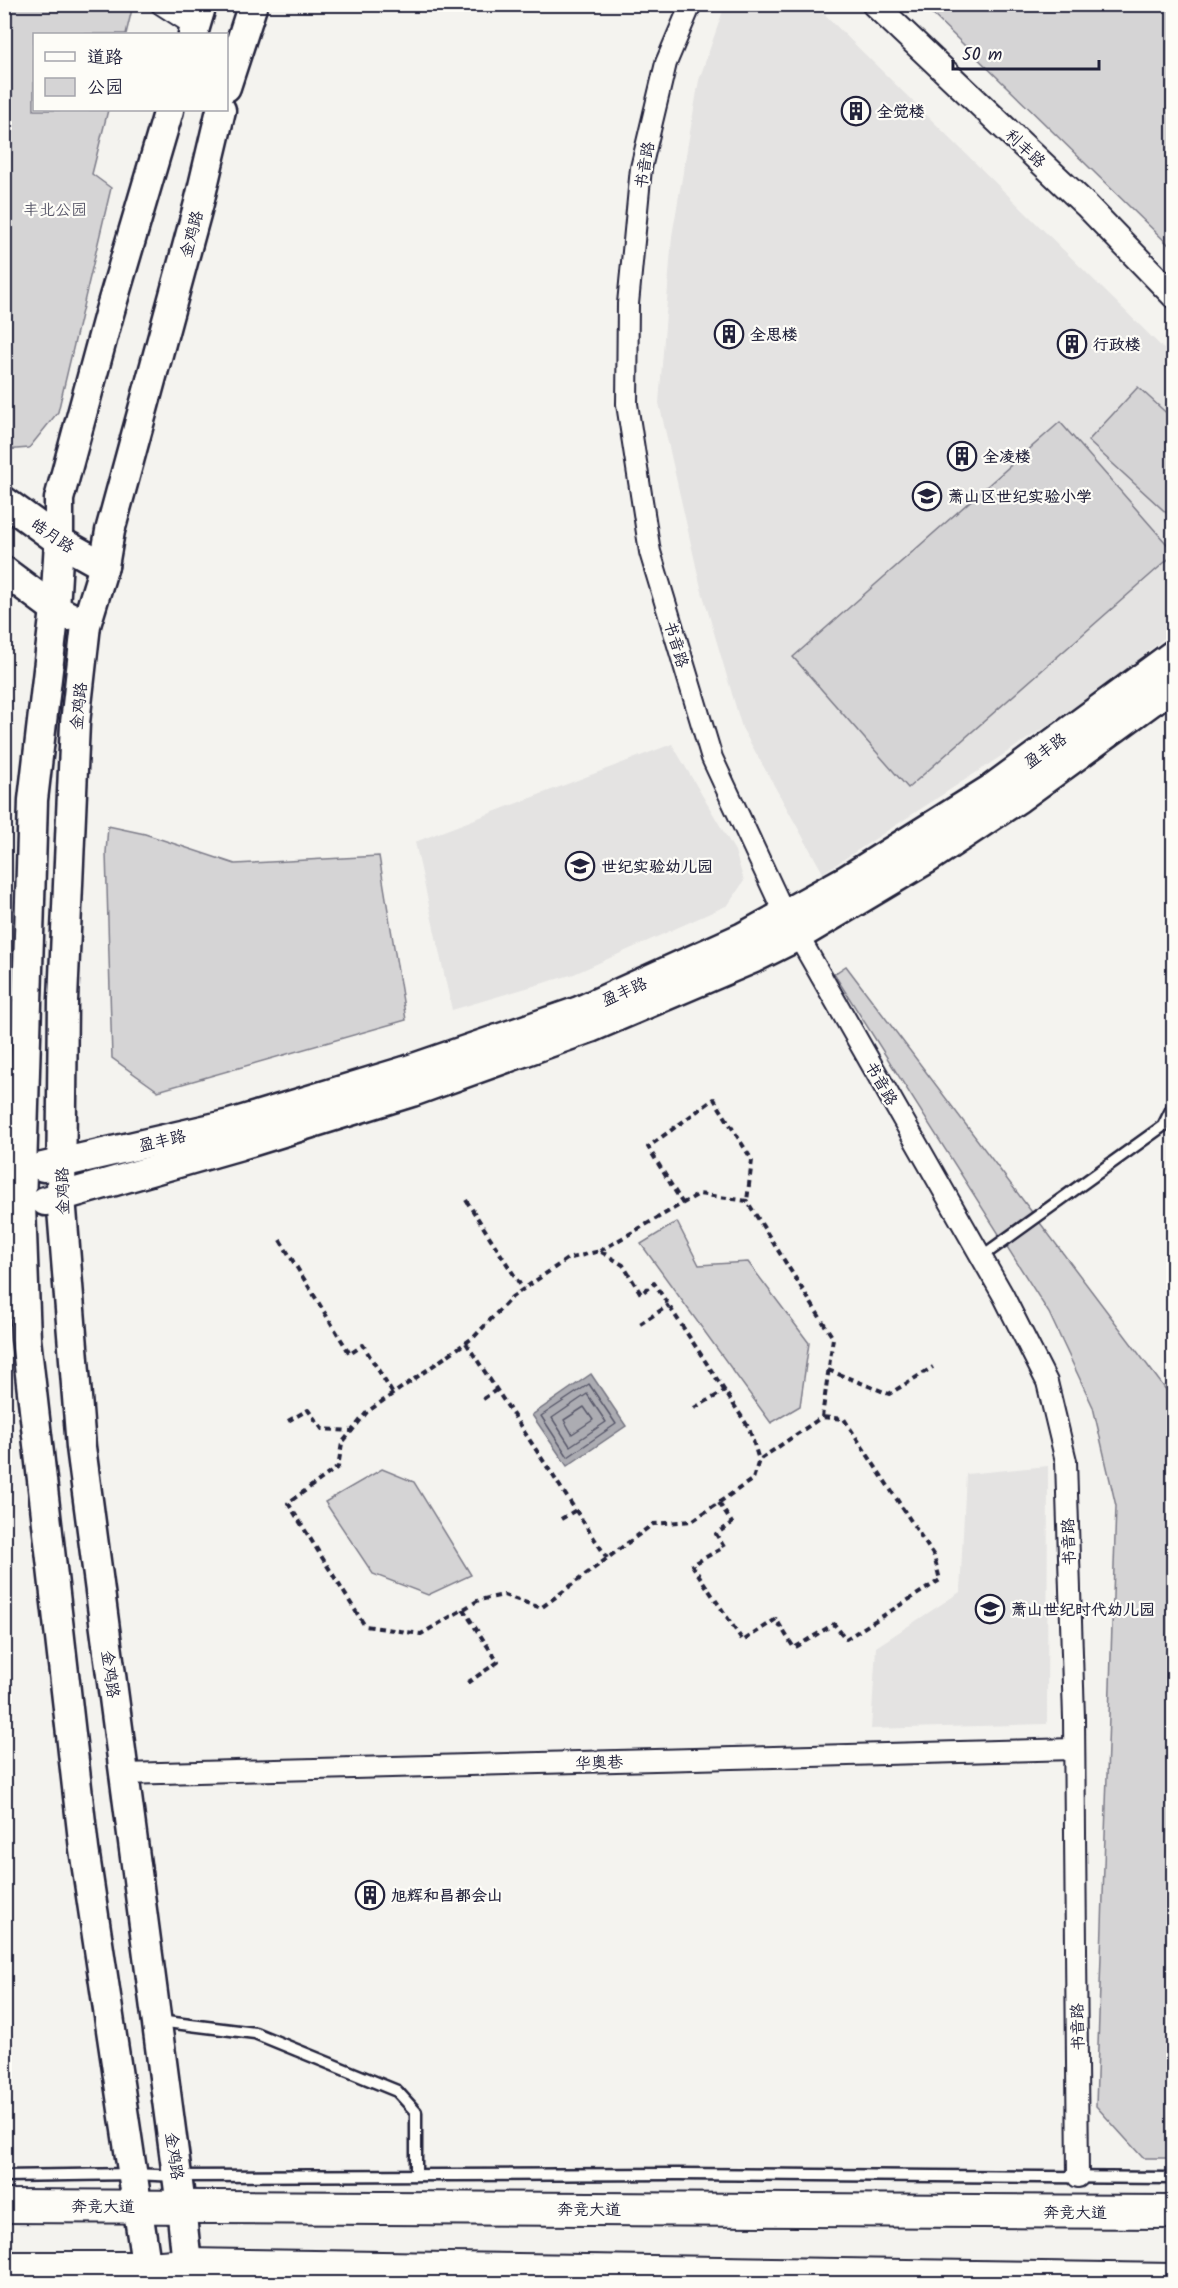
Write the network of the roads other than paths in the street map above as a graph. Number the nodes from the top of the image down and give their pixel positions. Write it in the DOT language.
graph roads {
  1 [pos="161,4"];
  2 [pos="254,4"];
  3 [pos="691,4"];
  4 [pos="874,4"];
  5 [pos="197,22"];
  6 [pos="228,81"];
  7 [pos="169,111"];
  8 [pos="221,111"];
  9 [pos="1173,296"];
  10 [pos="4,501"];
  11 [pos="59,541"];
  12 [pos="104,566"];
  13 [pos="4,571"];
  14 [pos="55,609"];
  15 [pos="86,625"];
  16 [pos="1173,654"];
  17 [pos="1173,685"];
  18 [pos="791,925"];
  19 [pos="1173,1104"];
  20 [pos="61,1164"];
  21 [pos="13,1172"];
  22 [pos="61,1197"];
  23 [pos="13,1206"];
  24 [pos="981,1257"];
  25 [pos="1074,1749"];
  26 [pos="124,1774"];
  27 [pos="157,2021"];
  28 [pos="134,2174"];
  29 [pos="416,2174"];
  30 [pos="4,2176"];
  31 [pos="177,2176"];
  32 [pos="1078,2177"];
  33 [pos="1173,2178"];
  34 [pos="4,2206"];
  35 [pos="139,2206"];
  36 [pos="181,2206"];
  37 [pos="1173,2212"];
  38 [pos="4,2268"];
  39 [pos="188,2274"];
  40 [pos="149,2276"];
  41 [pos="1173,2280"];
  1 -- 5 [label="street"];
  2 -- 6 [label="main road"];
  3 -- 18 [label="street, 书音路"];
  4 -- 9 [label="street, 利丰路"];
  7 -- 11 [label="main road, 金鸡路"];
  8 -- 12 [label="main road, 金鸡路"];
  10 -- 11 [label="main road, 皓月路"];
  11 -- 12 [label="main road, 皓月路"];
  11 -- 14 [label="main road, 金鸡路"];
  12 -- 15 [label="main road, 金鸡路"];
  13 -- 14 [label="main road"];
  14 -- 15 [label="main road"];
  14 -- 21 [label="main road, 金鸡路"];
  15 -- 20 [label="main road, 金鸡路"];
  16 -- 18 [label="main road, 盈丰路"];
  17 -- 18 [label="main road, 盈丰路"];
  18 -- 20 [label="main road, 盈丰路"];
  18 -- 22 [label="main road, 盈丰路"];
  18 -- 24 [label="street, 书音路"];
  19 -- 24 [label="lane"];
  20 -- 21 [label="main road, 盈丰路"];
  20 -- 22 [label="main road, 金鸡路"];
  21 -- 23 [label="main road, 金鸡路"];
  22 -- 23 [label="main road, 盈丰路"];
  22 -- 26 [label="main road, 金鸡路"];
  23 -- 28 [label="main road, 金鸡路"];
  24 -- 25 [label="street, 书音路"];
  25 -- 26 [label="street, 华奥巷"];
  25 -- 32 [label="street, 书音路"];
  26 -- 27 [label="main road, 金鸡路"];
  27 -- 29 [label="lane"];
  27 -- 31 [label="main road, 金鸡路"];
  28 -- 30 [label="lane"];
  28 -- 31 [label="lane"];
  28 -- 35 [label="main road, 金鸡路"];
  29 -- 31 [label="lane"];
  29 -- 32 [label="lane"];
  31 -- 36 [label="main road, 金鸡路"];
  32 -- 33 [label="lane"];
  34 -- 35 [label="main road, 奔竞大道"];
  35 -- 36 [label="main road, 奔竞大道"];
  35 -- 40 [label="main road, 金鸡路"];
  36 -- 37 [label="main road, 奔竞大道"];
  36 -- 39 [label="main road, 金鸡路"];
  38 -- 40 [label="main road"];
  39 -- 40 [label="main road"];
  39 -- 41 [label="main road"];
}
